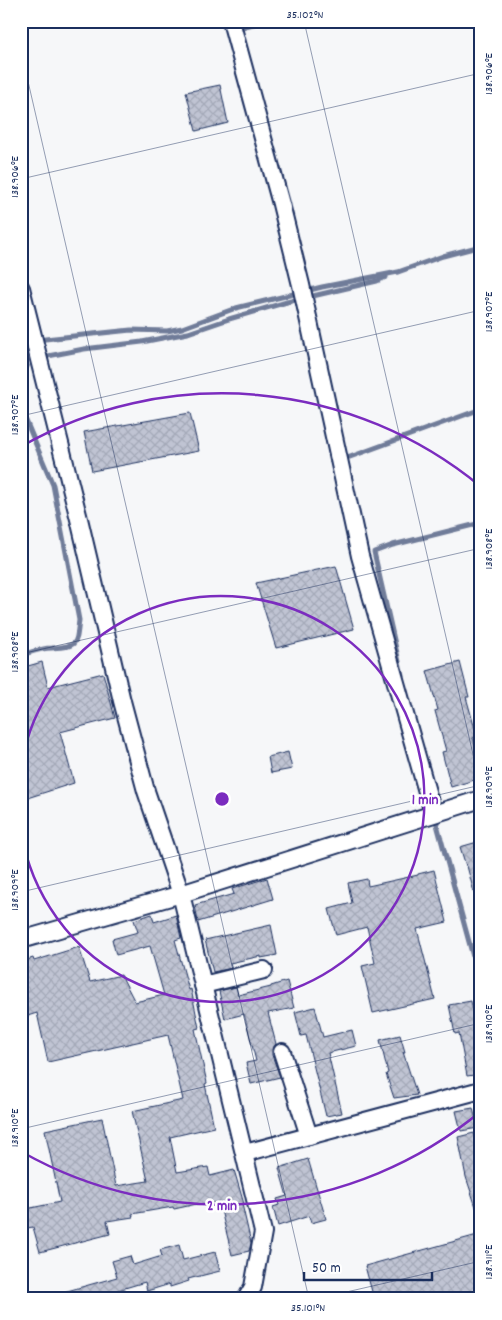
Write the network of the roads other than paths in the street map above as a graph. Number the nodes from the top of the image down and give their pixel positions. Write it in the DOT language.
graph roads {
  1 [pos="231,21"];
  2 [pos="21,288"];
  3 [pos="481,799"];
  4 [pos="433,813"];
  5 [pos="181,894"];
  6 [pos="21,940"];
  7 [pos="264,970"];
  8 [pos="203,985"];
  9 [pos="282,1052"];
  10 [pos="480,1091"];
  11 [pos="309,1136"];
  12 [pos="245,1153"];
  13 [pos="246,1299"];
  1 -- 4 [label="street"];
  2 -- 5 [label="street"];
  3 -- 4 [label="street"];
  4 -- 5 [label="street"];
  5 -- 6 [label="street"];
  5 -- 8 [label="street"];
  7 -- 8 [label="street"];
  8 -- 12 [label="street"];
  9 -- 11 [label="street"];
  10 -- 11 [label="street"];
  11 -- 12 [label="street"];
  12 -- 13 [label="street"];
}
